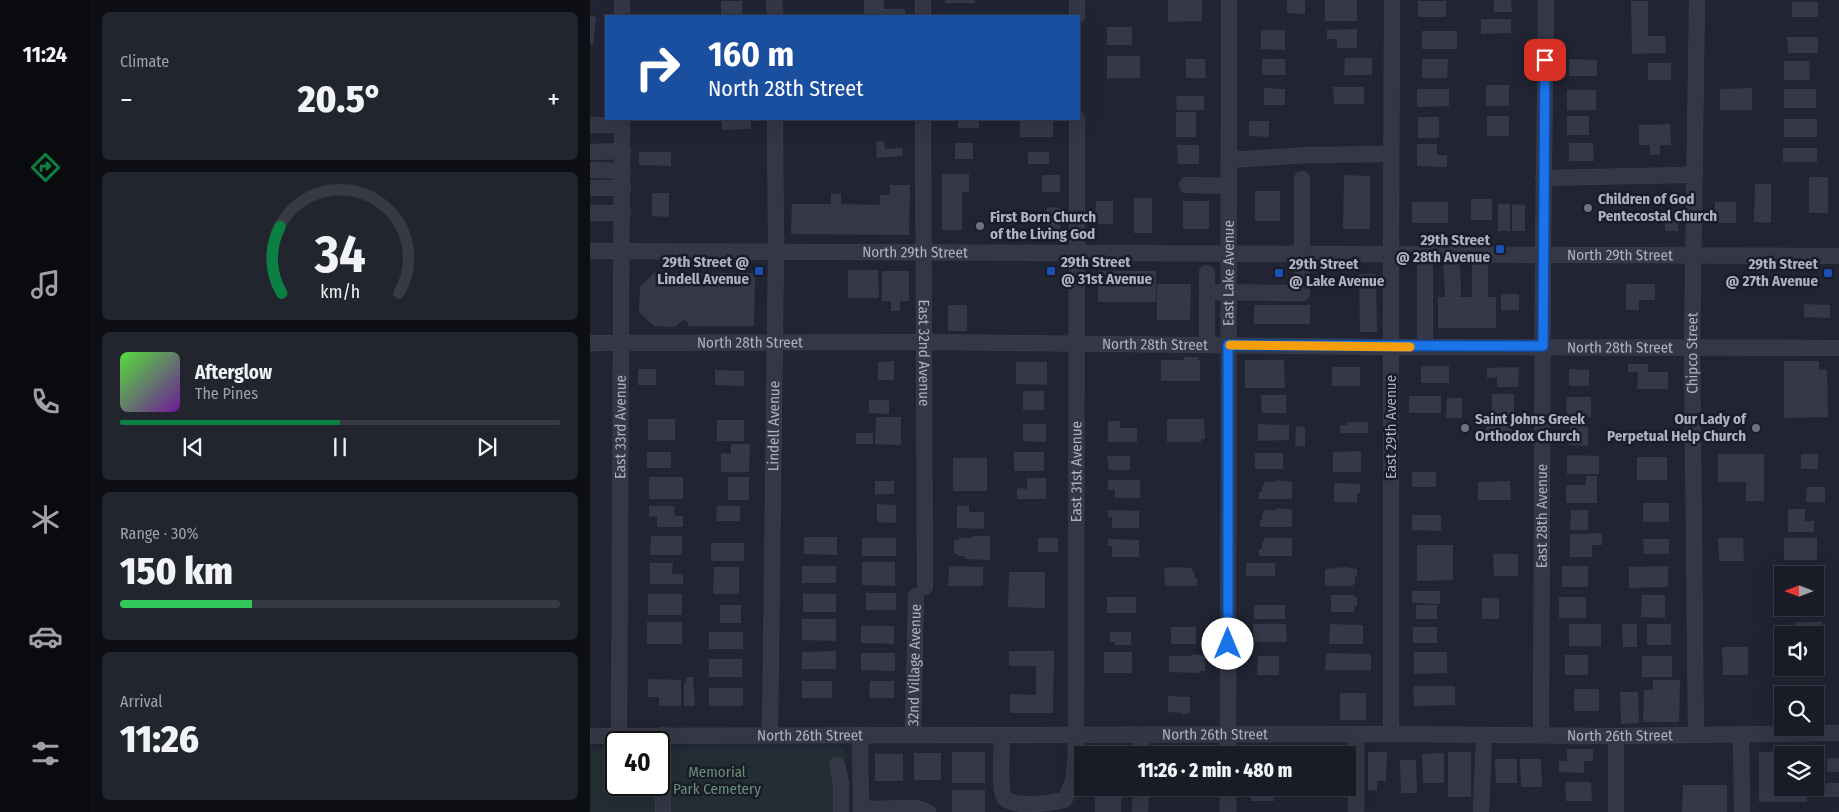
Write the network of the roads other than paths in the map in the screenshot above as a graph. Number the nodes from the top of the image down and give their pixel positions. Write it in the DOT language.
graph roads {
  1 [pos="622,0"];
  2 [pos="774,0"];
  3 [pos="923,0"];
  4 [pos="1077,0"];
  5 [pos="1229,0"];
  6 [pos="1392,0"];
  7 [pos="1546,0"];
  8 [pos="1697,0"];
  9 [pos="622,15"];
  10 [pos="774,15"];
  11 [pos="923,15"];
  12 [pos="1077,15"];
  13 [pos="775,120"];
  14 [pos="923,120"];
  15 [pos="1077,120"];
  16 [pos="622,122"];
  17 [pos="590,125"];
  18 [pos="623,151"];
  19 [pos="590,152"];
  20 [pos="1391,154"];
  21 [pos="1229,160"];
  22 [pos="590,170"];
  23 [pos="623,171"];
  24 [pos="1695,172"];
  25 [pos="1543,178"];
  26 [pos="1302,179"];
  27 [pos="1187,185"];
  28 [pos="1229,186"];
  29 [pos="590,188"];
  30 [pos="623,188"];
  31 [pos="590,213"];
  32 [pos="623,213"];
  33 [pos="590,251"];
  34 [pos="622,251"];
  35 [pos="776,251"];
  36 [pos="922,252"];
  37 [pos="1076,252"];
  38 [pos="1228,253"];
  39 [pos="1302,253"];
  40 [pos="1391,253"];
  41 [pos="1425,254"];
  42 [pos="1451,254"];
  43 [pos="1480,254"];
  44 [pos="1542,254"];
  45 [pos="1694,255"];
  46 [pos="1839,256"];
  47 [pos="1206,273"];
  48 [pos="1207,292"];
  49 [pos="1228,292"];
  50 [pos="1454,292"];
  51 [pos="1480,292"];
  52 [pos="925,342"];
  53 [pos="590,343"];
  54 [pos="621,343"];
  55 [pos="774,344"];
  56 [pos="1076,344"];
  57 [pos="1206,345"];
  58 [pos="1228,345"];
  59 [pos="1543,346"];
  60 [pos="1391,347"];
  61 [pos="1425,347"];
  62 [pos="1692,347"];
  63 [pos="1839,348"];
  64 [pos="921,592"];
  65 [pos="620,731"];
  66 [pos="1839,733"];
  67 [pos="1228,734"];
  68 [pos="1391,734"];
  69 [pos="1541,734"];
  70 [pos="670,735"];
  71 [pos="770,735"];
  72 [pos="860,735"];
  73 [pos="913,735"];
  74 [pos="1002,735"];
  75 [pos="1076,735"];
  76 [pos="1141,735"];
  77 [pos="1356,735"];
  78 [pos="1484,735"];
  79 [pos="1696,735"];
  80 [pos="1741,735"];
  81 [pos="590,736"];
  82 [pos="605,736"];
  83 [pos="1616,736"];
  84 [pos="1141,746"];
  85 [pos="1228,746"];
  86 [pos="838,766"];
  87 [pos="663,796"];
  88 [pos="1141,796"];
  89 [pos="1228,796"];
  90 [pos="1042,808"];
  91 [pos="861,810"];
  92 [pos="663,812"];
  93 [pos="841,812"];
  94 [pos="928,812"];
  95 [pos="1140,812"];
  96 [pos="1228,812"];
  97 [pos="1356,812"];
  98 [pos="1481,812"];
  99 [pos="1616,812"];
  100 [pos="1742,812"];
  1 -- 9 [label="street"];
  2 -- 10 [label="street"];
  3 -- 11 [label="street"];
  4 -- 12 [label="street"];
  5 -- 21 [label="street, East Lake Avenue"];
  6 -- 20 [label="street, East 29th Avenue"];
  7 -- 25 [label="street, East 28th Avenue"];
  8 -- 24 [label="street, Chipco Street"];
  13 -- 35 [label="street, Lindell Avenue"];
  14 -- 36 [label="street, East 32nd Avenue"];
  15 -- 37 [label="street, East 31st Avenue"];
  16 -- 17 [label="street"];
  16 -- 18 [label="street, East 33rd Avenue"];
  18 -- 19 [label="street"];
  18 -- 23 [label="street, East 33rd Avenue"];
  20 -- 21 [label="street"];
  20 -- 40 [label="street, East 29th Avenue"];
  21 -- 28 [label="street, East Lake Avenue"];
  22 -- 23 [label="street"];
  23 -- 30 [label="street, East 33rd Avenue"];
  24 -- 25 [label="street"];
  24 -- 45 [label="street, Chipco Street"];
  25 -- 44 [label="street, East 28th Avenue"];
  26 -- 39 [label="street"];
  27 -- 28 [label="street"];
  28 -- 38 [label="street, East Lake Avenue"];
  29 -- 30 [label="street"];
  30 -- 32 [label="street, East 33rd Avenue"];
  31 -- 32 [label="street"];
  32 -- 34 [label="street, East 33rd Avenue"];
  33 -- 34 [label="street, North 29th Street"];
  34 -- 35 [label="street, North 29th Street"];
  34 -- 54 [label="street, East 33rd Avenue"];
  35 -- 36 [label="street, North 29th Street"];
  35 -- 55 [label="street, Lindell Avenue"];
  36 -- 37 [label="street, North 29th Street"];
  36 -- 52 [label="street, East 32nd Avenue"];
  37 -- 38 [label="street, North 29th Street"];
  37 -- 56 [label="street, East 31st Avenue"];
  38 -- 39 [label="street, North 29th Street"];
  38 -- 49 [label="street, East Lake Avenue"];
  39 -- 40 [label="street, North 29th Street"];
  39 -- 49 [label="street"];
  40 -- 41 [label="street, North 29th Street"];
  40 -- 60 [label="street, East 29th Avenue"];
  41 -- 42 [label="street, North 29th Street"];
  41 -- 61 [label="street"];
  42 -- 43 [label="street, North 29th Street"];
  42 -- 50 [label="street"];
  43 -- 44 [label="street, North 29th Street"];
  43 -- 51 [label="street"];
  44 -- 45 [label="street, North 29th Street"];
  44 -- 59 [label="street, East 28th Avenue"];
  45 -- 46 [label="street, North 29th Street"];
  45 -- 62 [label="street, Chipco Street"];
  47 -- 48 [label="street"];
  48 -- 49 [label="street"];
  48 -- 57 [label="street"];
  49 -- 58 [label="street, East Lake Avenue"];
  52 -- 55 [label="street, North 28th Street"];
  52 -- 56 [label="street, North 28th Street"];
  52 -- 64 [label="street, East 32nd Avenue"];
  53 -- 54 [label="street, North 28th Street"];
  54 -- 55 [label="street, North 28th Street"];
  54 -- 65 [label="street, East 33rd Avenue"];
  55 -- 71 [label="street, Lindell Avenue"];
  56 -- 57 [label="street, North 28th Street"];
  56 -- 75 [label="street, East 31st Avenue"];
  57 -- 58 [label="street, North 28th Street"];
  58 -- 60 [label="street, North 28th Street"];
  58 -- 67 [label="street, East Lake Avenue"];
  59 -- 61 [label="street, North 28th Street"];
  59 -- 62 [label="street, North 28th Street"];
  59 -- 69 [label="street, East 28th Avenue"];
  60 -- 61 [label="street, North 28th Street"];
  60 -- 68 [label="street, East 29th Avenue"];
  62 -- 63 [label="street, North 28th Street"];
  62 -- 79 [label="street, Chipco Street"];
  64 -- 73 [label="street, 32nd Village Avenue"];
  66 -- 80 [label="street, North 26th Street"];
  67 -- 76 [label="street, North 26th Street"];
  67 -- 77 [label="street, North 26th Street"];
  67 -- 85 [label="street, East Lake Avenue"];
  68 -- 77 [label="street, North 26th Street"];
  68 -- 78 [label="street, North 26th Street"];
  69 -- 78 [label="street, North 26th Street"];
  69 -- 83 [label="street, North 26th Street"];
  70 -- 71 [label="street, North 26th Street"];
  71 -- 72 [label="street, North 26th Street"];
  72 -- 73 [label="street, North 26th Street"];
  72 -- 91 [label="street"];
  73 -- 74 [label="street, North 26th Street"];
  74 -- 75 [label="street, North 26th Street"];
  74 -- 90 [label="street, East 31st Avenue"];
  75 -- 76 [label="street, North 26th Street"];
  75 -- 90 [label="street, East 31st Avenue"];
  76 -- 84 [label="street"];
  77 -- 97 [label="street"];
  78 -- 98 [label="street"];
  79 -- 80 [label="street, North 26th Street"];
  79 -- 83 [label="street, North 26th Street"];
  80 -- 100 [label="street"];
  81 -- 82 [label="street, North 26th Street"];
  83 -- 99 [label="street"];
  86 -- 93 [label="street"];
  87 -- 92 [label="street"];
  88 -- 95 [label="street"];
  89 -- 96 [label="street"];
  91 -- 94 [label="street"];
}
